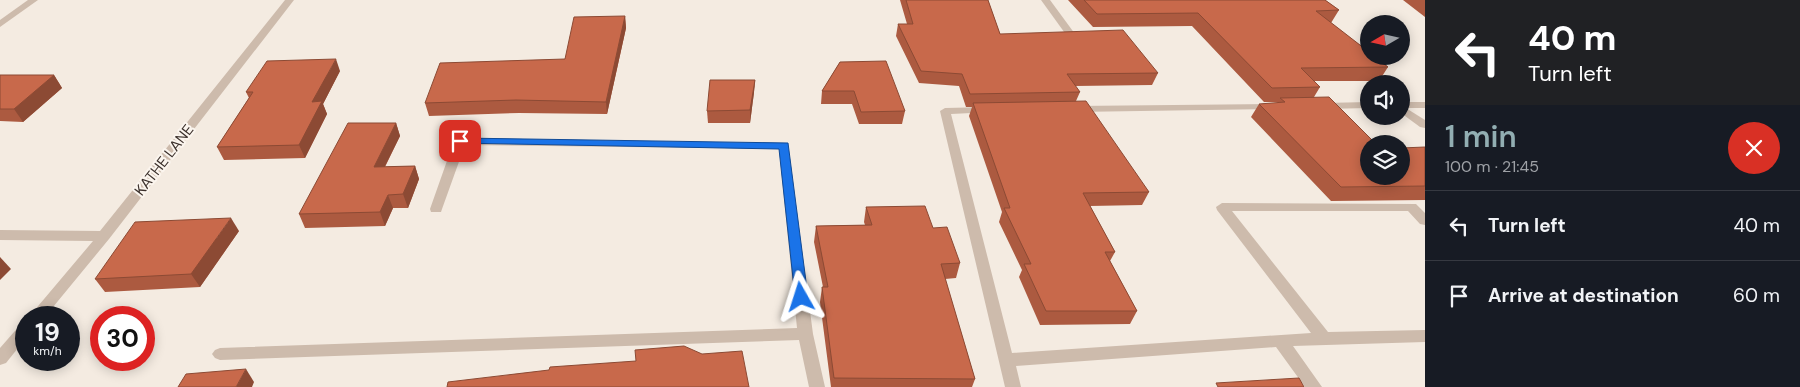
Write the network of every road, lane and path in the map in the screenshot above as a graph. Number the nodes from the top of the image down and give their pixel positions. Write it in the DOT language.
graph roads {
  1 [pos="34,0"];
  2 [pos="290,0"];
  3 [pos="1045,0"];
  4 [pos="0,24"];
  5 [pos="1070,34"];
  6 [pos="1425,104"];
  7 [pos="1360,105"];
  8 [pos="1410,105"];
  9 [pos="1282,106"];
  10 [pos="1311,106"];
  11 [pos="1060,109"];
  12 [pos="1002,110"];
  13 [pos="1410,113"];
  14 [pos="1424,125"];
  15 [pos="436,209"];
  16 [pos="1425,221"];
  17 [pos="0,234"];
  18 [pos="104,236"];
  19 [pos="45,306"];
  20 [pos="806,334"];
  21 [pos="1425,336"];
  22 [pos="1324,338"];
  23 [pos="15,341"];
  24 [pos="1280,341"];
  25 [pos="220,354"];
  26 [pos="0,359"];
  27 [pos="1006,360"];
  28 [pos="817,387"];
  29 [pos="1013,387"];
  30 [pos="1314,387"];
  1 -- 4 [label="street"];
  2 -- 18 [label="street, KATHE LANE"];
  3 -- 5 [label="street"];
  6 -- 8 [label="street"];
  7 -- 10 [label="street"];
  9 -- 11 [label="street"];
  12 -- 27 [label="street"];
  13 -- 14 [label="street"];
  15 -- 20 [label="street"];
  16 -- 22 [label="street"];
  17 -- 18 [label="street"];
  18 -- 19 [label="street, KATHE LANE"];
  20 -- 25 [label="street"];
  20 -- 28 [label="street"];
  21 -- 22 [label="street"];
  22 -- 24 [label="street"];
  23 -- 26 [label="street"];
  24 -- 27 [label="street"];
  24 -- 30 [label="street"];
  27 -- 29 [label="street"];
}
